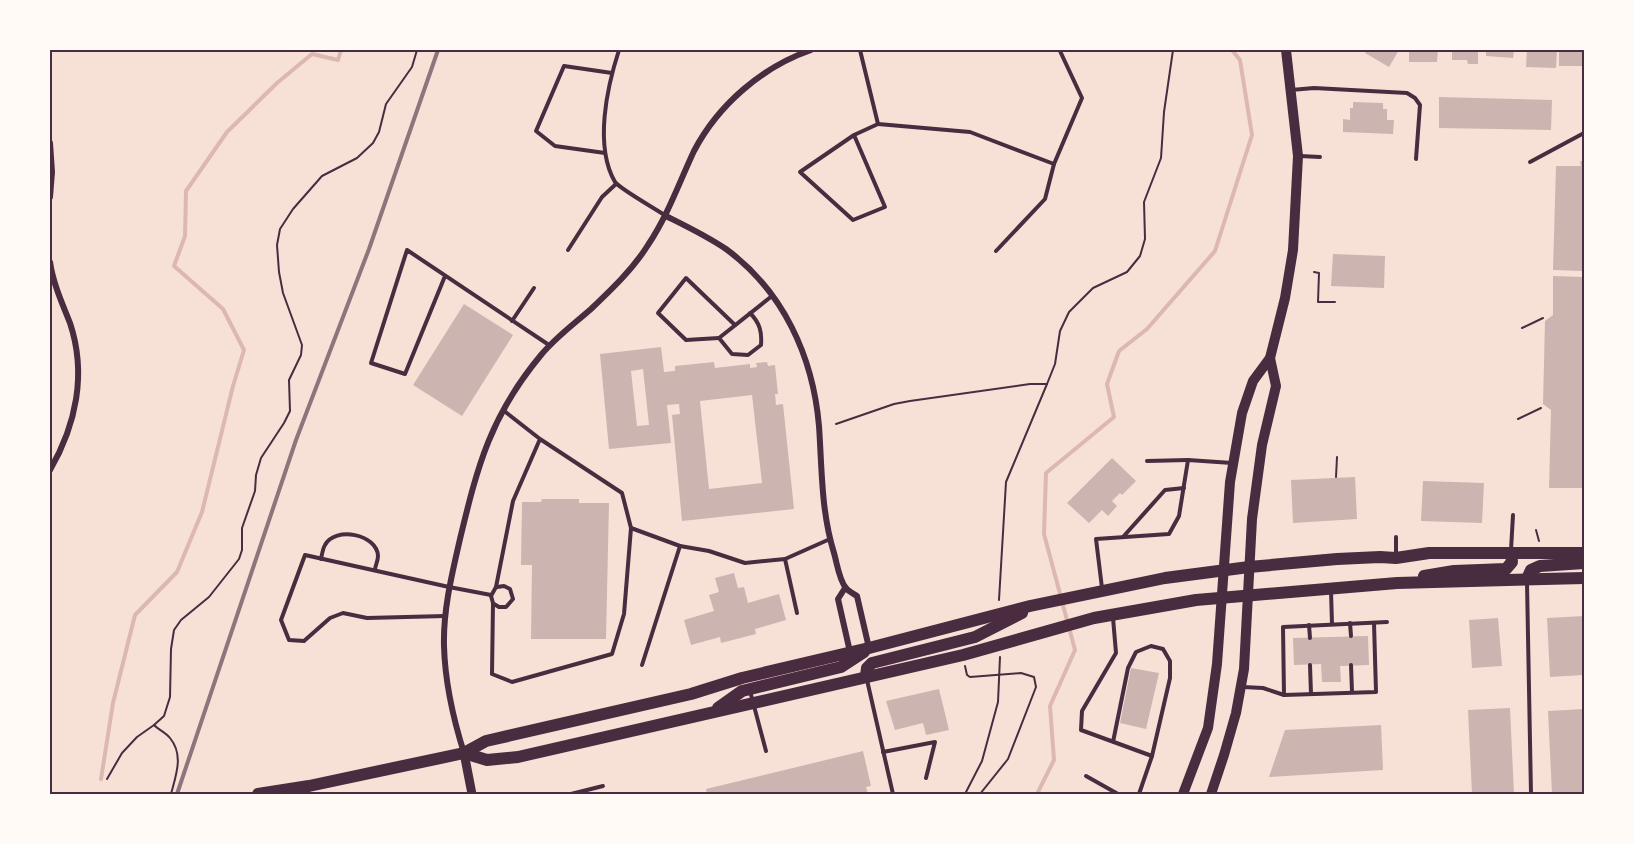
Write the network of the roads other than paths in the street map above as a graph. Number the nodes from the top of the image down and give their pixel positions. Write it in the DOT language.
graph roads {
  1 [pos="619,50"];
  2 [pos="811,50"];
  3 [pos="860,50"];
  4 [pos="1058,50"];
  5 [pos="1286,50"];
  6 [pos="612,73"];
  7 [pos="1290,90"];
  8 [pos="878,124"];
  9 [pos="1584,133"];
  10 [pos="854,135"];
  11 [pos="50,143"];
  12 [pos="605,153"];
  13 [pos="1298,156"];
  14 [pos="1320,157"];
  15 [pos="1416,159"];
  16 [pos="1530,162"];
  17 [pos="1054,164"];
  18 [pos="616,184"];
  19 [pos="50,197"];
  20 [pos="666,216"];
  21 [pos="568,250"];
  22 [pos="996,251"];
  23 [pos="50,262"];
  24 [pos="445,276"];
  25 [pos="534,288"];
  26 [pos="772,296"];
  27 [pos="750,313"];
  28 [pos="512,321"];
  29 [pos="735,325"];
  30 [pos="719,338"];
  31 [pos="550,346"];
  32 [pos="1270,358"];
  33 [pos="503,410"];
  34 [pos="540,439"];
  35 [pos="1188,460"];
  36 [pos="1147,461"];
  37 [pos="1232,463"];
  38 [pos="50,470"];
  39 [pos="1184,488"];
  40 [pos="1513,515"];
  41 [pos="631,528"];
  42 [pos="1123,537"];
  43 [pos="1396,537"];
  44 [pos="830,539"];
  45 [pos="680,546"];
  46 [pos="1511,553"];
  47 [pos="1584,553"];
  48 [pos="1396,558"];
  49 [pos="321,559"];
  50 [pos="785,559"];
  51 [pos="1584,563"];
  52 [pos="1249,567"];
  53 [pos="375,570"];
  54 [pos="1223,570"];
  55 [pos="1584,578"];
  56 [pos="1527,579"];
  57 [pos="1403,583"];
  58 [pos="449,587"];
  59 [pos="496,587"];
  60 [pos="1330,587"];
  61 [pos="845,588"];
  62 [pos="1099,591"];
  63 [pos="491,594"];
  64 [pos="1248,595"];
  65 [pos="1221,597"];
  66 [pos="493,603"];
  67 [pos="1037,605"];
  68 [pos="797,614"];
  69 [pos="1112,614"];
  70 [pos="445,616"];
  71 [pos="1374,622"];
  72 [pos="1387,622"];
  73 [pos="1332,624"];
  74 [pos="1350,624"];
  75 [pos="1309,625"];
  76 [pos="1351,636"];
  77 [pos="1310,638"];
  78 [pos="869,648"];
  79 [pos="850,652"];
  80 [pos="1310,664"];
  81 [pos="642,665"];
  82 [pos="1351,665"];
  83 [pos="866,676"];
  84 [pos="1241,687"];
  85 [pos="750,689"];
  86 [pos="1352,692"];
  87 [pos="1311,694"];
  88 [pos="1284,695"];
  89 [pos="753,703"];
  90 [pos="712,713"];
  91 [pos="1113,742"];
  92 [pos="766,751"];
  93 [pos="883,752"];
  94 [pos="464,753"];
  95 [pos="1152,756"];
  96 [pos="1086,776"];
  97 [pos="926,778"];
  98 [pos="603,786"];
  99 [pos="258,795"];
  100 [pos="472,795"];
  101 [pos="571,795"];
  102 [pos="893,795"];
  103 [pos="1118,795"];
  104 [pos="1139,795"];
  105 [pos="1183,795"];
  106 [pos="1211,795"];
  107 [pos="1531,795"];
  1 -- 6 [label="lane"];
  2 -- 20 [label="street"];
  3 -- 8 [label="lane"];
  4 -- 17 [label="lane"];
  5 -- 7 [label="main road"];
  6 -- 12 [label="lane"];
  6 -- 12 [label="lane"];
  7 -- 13 [label="main road"];
  7 -- 15 [label="lane"];
  8 -- 10 [label="lane"];
  8 -- 17 [label="lane"];
  9 -- 16 [label="lane"];
  10 -- 10 [label="lane"];
  11 -- 19 [label="street"];
  12 -- 18 [label="lane"];
  13 -- 14 [label="lane"];
  13 -- 32 [label="main road"];
  17 -- 22 [label="lane"];
  18 -- 20 [label="lane"];
  18 -- 21 [label="lane"];
  20 -- 26 [label="street"];
  20 -- 31 [label="street"];
  23 -- 38 [label="street"];
  24 -- 24 [label="lane"];
  24 -- 28 [label="lane"];
  25 -- 28 [label="lane"];
  26 -- 27 [label="lane"];
  26 -- 44 [label="street"];
  27 -- 29 [label="lane"];
  27 -- 30 [label="lane"];
  28 -- 31 [label="lane"];
  29 -- 30 [label="lane"];
  29 -- 30 [label="lane"];
  31 -- 33 [label="street"];
  32 -- 37 [label="main road"];
  32 -- 52 [label="main road"];
  33 -- 34 [label="lane"];
  33 -- 58 [label="street"];
  34 -- 41 [label="lane"];
  34 -- 59 [label="lane"];
  35 -- 36 [label="lane"];
  35 -- 37 [label="lane"];
  35 -- 39 [label="lane"];
  37 -- 54 [label="main road"];
  39 -- 42 [label="lane"];
  39 -- 42 [label="lane"];
  40 -- 46 [label="lane"];
  41 -- 45 [label="lane"];
  41 -- 66 [label="lane"];
  42 -- 62 [label="lane"];
  43 -- 48 [label="lane"];
  44 -- 50 [label="lane"];
  44 -- 61 [label="street"];
  45 -- 50 [label="lane"];
  45 -- 81 [label="lane"];
  46 -- 47 [label="main road"];
  46 -- 48 [label="main road"];
  46 -- 57 [label="main road"];
  48 -- 52 [label="main road"];
  49 -- 53 [label="lane"];
  49 -- 53 [label="lane"];
  49 -- 70 [label="lane"];
  50 -- 68 [label="lane"];
  51 -- 56 [label="main road"];
  52 -- 54 [label="main road"];
  52 -- 64 [label="main road"];
  53 -- 58 [label="lane"];
  54 -- 62 [label="main road"];
  54 -- 65 [label="main road"];
  55 -- 56 [label="main road"];
  56 -- 57 [label="main road"];
  56 -- 107 [label="lane"];
  57 -- 60 [label="main road"];
  58 -- 63 [label="lane"];
  58 -- 70 [label="street"];
  59 -- 63 [label="lane"];
  59 -- 66 [label="lane"];
  60 -- 64 [label="main road"];
  60 -- 73 [label="lane"];
  61 -- 78 [label="street"];
  61 -- 79 [label="street"];
  62 -- 67 [label="main road"];
  63 -- 66 [label="lane"];
  64 -- 65 [label="main road"];
  64 -- 84 [label="main road"];
  65 -- 69 [label="main road"];
  65 -- 105 [label="main road"];
  67 -- 78 [label="main road"];
  67 -- 83 [label="main road"];
  69 -- 83 [label="main road"];
  69 -- 91 [label="lane"];
  70 -- 94 [label="street"];
  71 -- 72 [label="lane"];
  71 -- 74 [label="lane"];
  71 -- 86 [label="lane"];
  73 -- 74 [label="lane"];
  73 -- 75 [label="lane"];
  74 -- 76 [label="lane"];
  75 -- 77 [label="lane"];
  75 -- 88 [label="lane"];
  78 -- 79 [label="main road"];
  78 -- 85 [label="main road"];
  79 -- 94 [label="main road"];
  80 -- 87 [label="lane"];
  82 -- 86 [label="lane"];
  83 -- 89 [label="main road"];
  83 -- 93 [label="lane"];
  84 -- 88 [label="lane"];
  84 -- 106 [label="main road"];
  85 -- 89 [label="lane"];
  85 -- 90 [label="main road"];
  86 -- 87 [label="lane"];
  87 -- 88 [label="lane"];
  89 -- 90 [label="main road"];
  89 -- 92 [label="lane"];
  90 -- 94 [label="main road"];
  91 -- 95 [label="lane"];
  91 -- 95 [label="lane"];
  93 -- 97 [label="lane"];
  93 -- 102 [label="lane"];
  94 -- 99 [label="main road"];
  94 -- 100 [label="street"];
  95 -- 104 [label="lane"];
  96 -- 103 [label="lane"];
  98 -- 101 [label="lane"];
}
